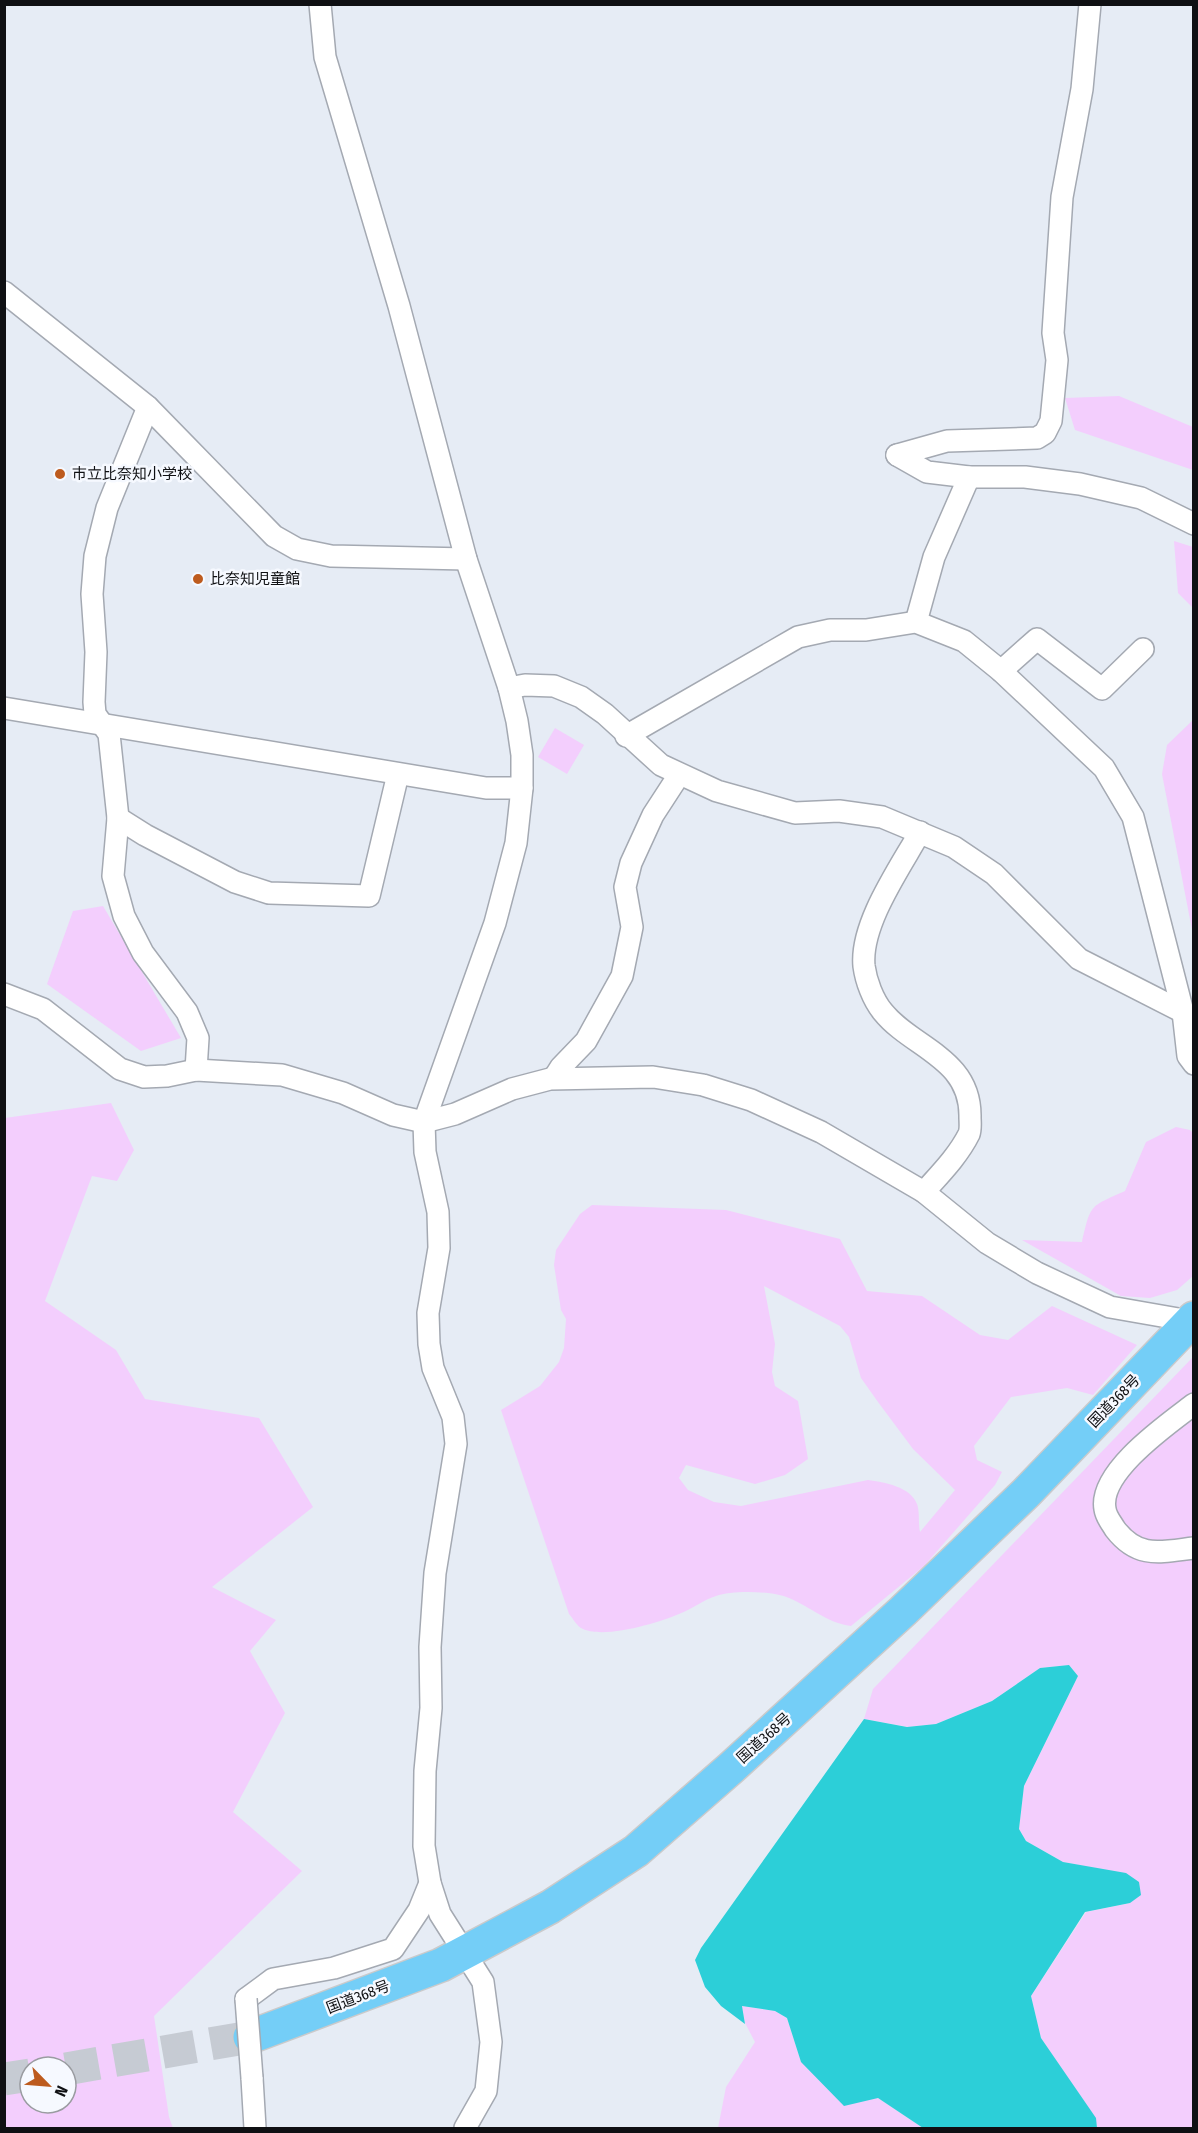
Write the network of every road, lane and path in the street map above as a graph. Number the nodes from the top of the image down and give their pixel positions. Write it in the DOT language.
graph roads {
  1 [pos="320,4"];
  2 [pos="1090,4"];
  3 [pos="4,292"];
  4 [pos="148,407"];
  5 [pos="969,477"];
  6 [pos="1194,524"];
  7 [pos="466,559"];
  8 [pos="916,622"];
  9 [pos="1143,650"];
  10 [pos="1001,671"];
  11 [pos="509,688"];
  12 [pos="4,708"];
  13 [pos="101,723"];
  14 [pos="626,736"];
  15 [pos="398,774"];
  16 [pos="679,775"];
  17 [pos="522,788"];
  18 [pos="118,818"];
  19 [pos="920,832"];
  20 [pos="4,994"];
  21 [pos="1183,1012"];
  22 [pos="1194,1065"];
  23 [pos="196,1070"];
  24 [pos="554,1078"];
  25 [pos="423,1122"];
  26 [pos="924,1192"];
  27 [pos="1192,1324"];
  28 [pos="1194,1404"];
  29 [pos="1194,1548"];
  30 [pos="430,1884"];
  31 [pos="463,1953"];
  32 [pos="250,2037"];
  33 [pos="255,2128"];
  34 [pos="465,2128"];
  1 -- 7 [label="street"];
  2 -- 5 [label="street"];
  3 -- 4 [label="street"];
  4 -- 7 [label="street"];
  4 -- 13 [label="street"];
  5 -- 6 [label="street"];
  5 -- 8 [label="street"];
  7 -- 11 [label="street"];
  8 -- 10 [label="street"];
  8 -- 14 [label="street"];
  9 -- 10 [label="street"];
  10 -- 21 [label="street"];
  11 -- 14 [label="street"];
  11 -- 17 [label="street"];
  12 -- 13 [label="street"];
  13 -- 15 [label="street"];
  13 -- 18 [label="street"];
  14 -- 16 [label="street"];
  15 -- 17 [label="street"];
  15 -- 18 [label="street"];
  16 -- 19 [label="street"];
  16 -- 24 [label="street"];
  17 -- 25 [label="street"];
  18 -- 23 [label="street"];
  19 -- 21 [label="street"];
  19 -- 26 [label="street"];
  20 -- 23 [label="street"];
  21 -- 22 [label="street"];
  23 -- 25 [label="street"];
  24 -- 25 [label="street"];
  24 -- 26 [label="street"];
  25 -- 30 [label="street"];
  26 -- 27 [label="street"];
  27 -- 31 [label="highway, 国道368号"];
  28 -- 29 [label="street"];
  30 -- 31 [label="street"];
  30 -- 33 [label="street, bridge"];
  31 -- 32 [label="highway, 国道368号"];
  31 -- 34 [label="street"];
}
